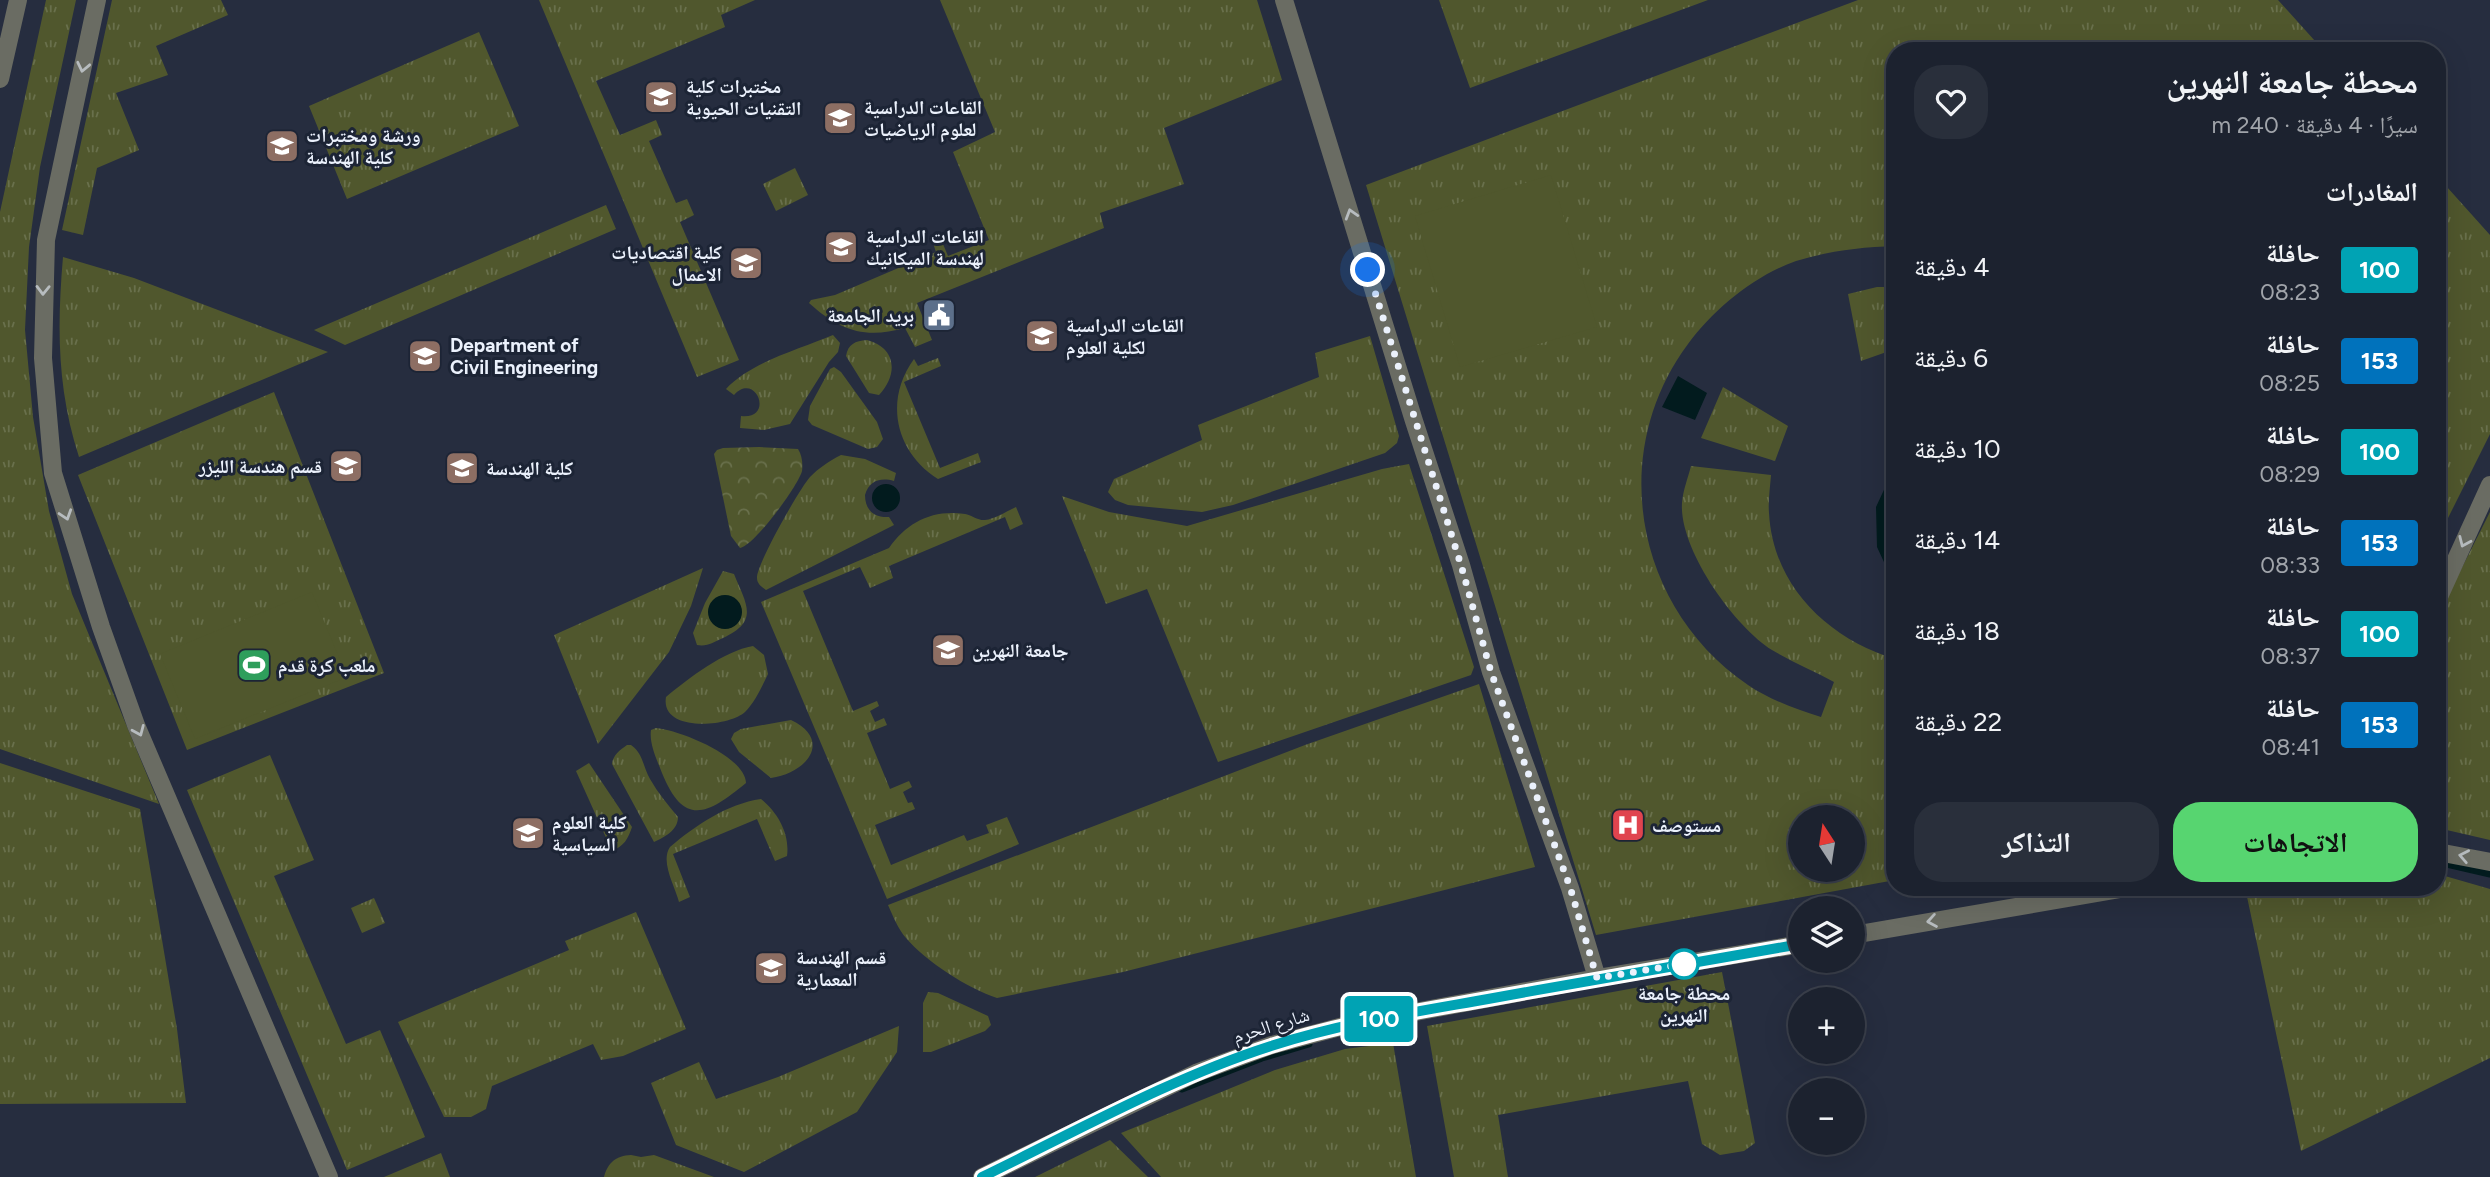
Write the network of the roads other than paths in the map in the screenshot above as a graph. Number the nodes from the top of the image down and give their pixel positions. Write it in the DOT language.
graph roads {
  1 [pos="18,0"];
  2 [pos="97,0"];
  3 [pos="1284,0"];
  4 [pos="0,79"];
  5 [pos="2490,485"];
  6 [pos="2446,581"];
  7 [pos="2446,854"];
  8 [pos="2490,862"];
  9 [pos="2039,896"];
  10 [pos="2080,896"];
  11 [pos="2000,910"];
  12 [pos="1865,933"];
  13 [pos="1788,946"];
  14 [pos="1597,978"];
  15 [pos="329,1177"];
  16 [pos="982,1177"];
  1 -- 4 [label="street"];
  2 -- 15 [label="street, one-way"];
  14 -- 3 [label="street, one-way"];
  5 -- 6 [label="street, one-way"];
  8 -- 7 [label="street, one-way"];
  9 -- 11 [label="street"];
  10 -- 11 [label="street"];
  11 -- 12 [label="street, one-way"];
  13 -- 14 [label="street, شارع الحرم"];
  14 -- 16 [label="street, شارع الحرم"];
}
